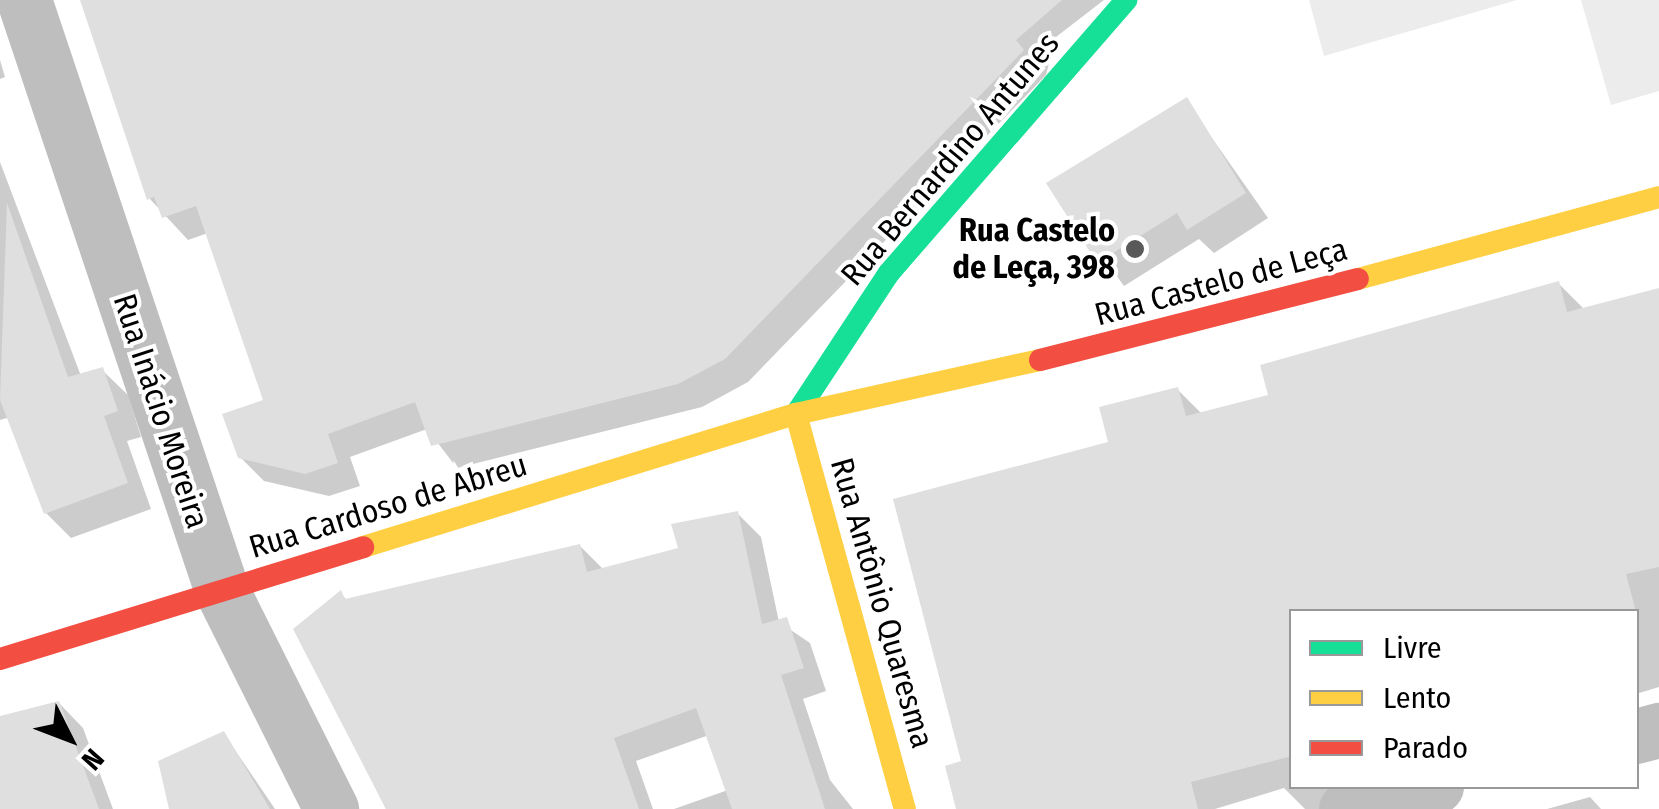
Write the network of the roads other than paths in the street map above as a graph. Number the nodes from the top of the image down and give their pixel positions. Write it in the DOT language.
graph roads {
  1 [pos="24,0"];
  2 [pos="1126,0"];
  3 [pos="1659,197"];
  4 [pos="796,414"];
  5 [pos="222,591"];
  6 [pos="0,659"];
  7 [pos="1424,789"];
  8 [pos="331,809"];
  9 [pos="906,809"];
  10 [pos="1346,809"];
  1 -- 5 [label="street, Rua Inácio Moreira"];
  2 -- 4 [label="street, Rua Bernardino Antunes"];
  3 -- 4 [label="street, Rua Castelo de Leça"];
  4 -- 5 [label="street, Rua Cardoso de Abreu"];
  4 -- 9 [label="street, Rua Antônio Quaresma"];
  5 -- 6 [label="street, Rua Cardoso de Abreu"];
  5 -- 8 [label="street, Rua Inácio Moreira"];
  7 -- 10 [label="street"];
}
